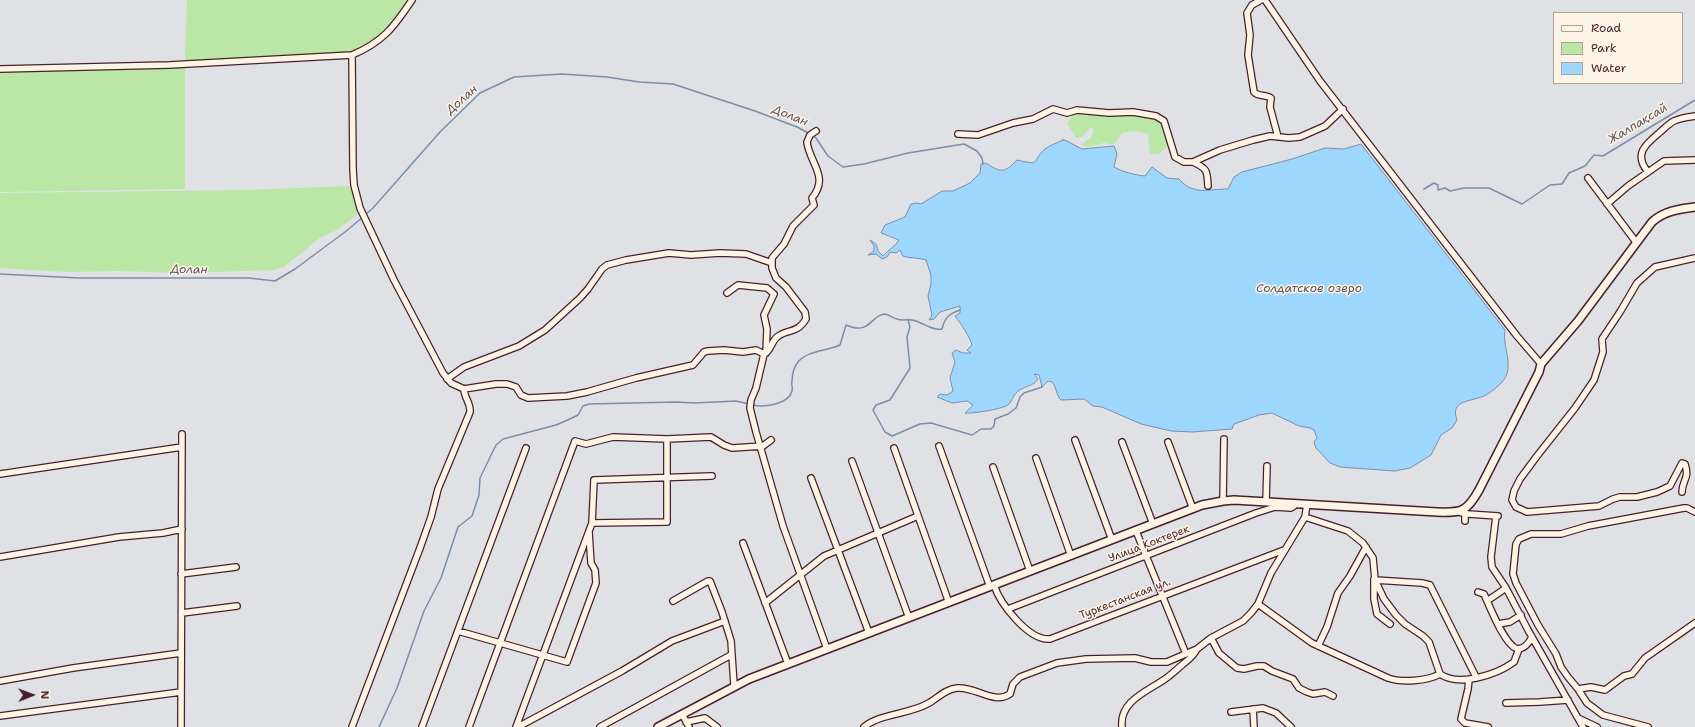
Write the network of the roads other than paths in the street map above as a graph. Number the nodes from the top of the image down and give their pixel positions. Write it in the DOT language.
graph roads {
  1 [pos="412,0"];
  2 [pos="1261,0"];
  3 [pos="1265,0"];
  4 [pos="352,55"];
  5 [pos="0,69"];
  6 [pos="1344,109"];
  7 [pos="1695,116"];
  8 [pos="816,131"];
  9 [pos="958,134"];
  10 [pos="1278,137"];
  11 [pos="1695,160"];
  12 [pos="1193,162"];
  13 [pos="1648,172"];
  14 [pos="1588,178"];
  15 [pos="1208,186"];
  16 [pos="1607,204"];
  17 [pos="1695,207"];
  18 [pos="1636,242"];
  19 [pos="1695,258"];
  20 [pos="772,263"];
  21 [pos="727,293"];
  22 [pos="765,354"];
  23 [pos="1541,364"];
  24 [pos="447,379"];
  25 [pos="464,389"];
  26 [pos="182,434"];
  27 [pos="666,439"];
  28 [pos="1224,439"];
  29 [pos="771,440"];
  30 [pos="1075,440"];
  31 [pos="1122,442"];
  32 [pos="1168,442"];
  33 [pos="760,446"];
  34 [pos="939,446"];
  35 [pos="182,447"];
  36 [pos="526,448"];
  37 [pos="894,448"];
  38 [pos="1036,458"];
  39 [pos="852,461"];
  40 [pos="1267,466"];
  41 [pos="993,468"];
  42 [pos="0,474"];
  43 [pos="712,476"];
  44 [pos="667,477"];
  45 [pos="811,478"];
  46 [pos="1682,492"];
  47 [pos="1223,501"];
  48 [pos="1266,502"];
  49 [pos="1295,503"];
  50 [pos="1307,504"];
  51 [pos="1193,508"];
  52 [pos="1695,512"];
  53 [pos="1462,513"];
  54 [pos="918,516"];
  55 [pos="1305,517"];
  56 [pos="1465,521"];
  57 [pos="592,523"];
  58 [pos="1153,524"];
  59 [pos="182,529"];
  60 [pos="1136,530"];
  61 [pos="589,532"];
  62 [pos="878,533"];
  63 [pos="1112,540"];
  64 [pos="743,543"];
  65 [pos="1366,547"];
  66 [pos="838,550"];
  67 [pos="1284,550"];
  68 [pos="1071,556"];
  69 [pos="1146,556"];
  70 [pos="0,557"];
  71 [pos="236,567"];
  72 [pos="1030,571"];
  73 [pos="181,574"];
  74 [pos="801,574"];
  75 [pos="1375,577"];
  76 [pos="992,586"];
  77 [pos="1506,588"];
  78 [pos="1478,592"];
  79 [pos="1161,596"];
  80 [pos="673,601"];
  81 [pos="1487,601"];
  82 [pos="765,603"];
  83 [pos="949,603"];
  84 [pos="1258,604"];
  85 [pos="237,606"];
  86 [pos="1008,609"];
  87 [pos="182,613"];
  88 [pos="1521,615"];
  89 [pos="909,618"];
  90 [pos="725,622"];
  91 [pos="1695,623"];
  92 [pos="1390,624"];
  93 [pos="1498,624"];
  94 [pos="458,631"];
  95 [pos="869,633"];
  96 [pos="1532,637"];
  97 [pos="1211,638"];
  98 [pos="500,643"];
  99 [pos="1318,646"];
  100 [pos="827,649"];
  101 [pos="1197,649"];
  102 [pos="1519,650"];
  103 [pos="180,653"];
  104 [pos="1186,654"];
  105 [pos="731,655"];
  106 [pos="543,656"];
  107 [pos="788,664"];
  108 [pos="1440,674"];
  109 [pos="1476,677"];
  110 [pos="1469,680"];
  111 [pos="0,681"];
  112 [pos="734,685"];
  113 [pos="1578,688"];
  114 [pos="181,692"];
  115 [pos="1333,696"];
  116 [pos="1568,700"];
  117 [pos="1506,703"];
  118 [pos="1253,709"];
  119 [pos="1231,712"];
  120 [pos="682,714"];
  121 [pos="0,716"];
  122 [pos="1578,718"];
  123 [pos="688,725"];
  124 [pos="181,727"];
  125 [pos="352,727"];
  126 [pos="422,727"];
  127 [pos="469,727"];
  128 [pos="517,727"];
  129 [pos="600,727"];
  130 [pos="658,727"];
  131 [pos="718,727"];
  132 [pos="864,727"];
  133 [pos="1122,727"];
  134 [pos="1254,727"];
  135 [pos="1291,727"];
  136 [pos="1488,727"];
  137 [pos="1583,727"];
  138 [pos="1598,727"];
  139 [pos="1648,727"];
  1 -- 4 [label="street"];
  2 -- 10 [label="street"];
  3 -- 6 [label="street"];
  4 -- 5 [label="street"];
  4 -- 24 [label="street"];
  6 -- 10 [label="street"];
  6 -- 23 [label="street"];
  7 -- 13 [label="street"];
  8 -- 20 [label="street"];
  9 -- 12 [label="street"];
  10 -- 12 [label="street"];
  11 -- 13 [label="street"];
  12 -- 15 [label="street"];
  13 -- 16 [label="street"];
  14 -- 16 [label="street"];
  16 -- 18 [label="street"];
  17 -- 18 [label="main road"];
  18 -- 23 [label="main road"];
  19 -- 46 [label="street"];
  20 -- 22 [label="street"];
  20 -- 24 [label="street"];
  21 -- 22 [label="street"];
  22 -- 25 [label="street"];
  22 -- 33 [label="street"];
  23 -- 53 [label="main road"];
  24 -- 25 [label="street"];
  25 -- 125 [label="street"];
  26 -- 35 [label="street"];
  27 -- 33 [label="street"];
  27 -- 44 [label="street"];
  27 -- 98 [label="street"];
  28 -- 47 [label="street"];
  29 -- 33 [label="street"];
  30 -- 63 [label="street"];
  31 -- 58 [label="street"];
  32 -- 51 [label="street"];
  33 -- 74 [label="street"];
  34 -- 76 [label="street, Туркестанская ул."];
  35 -- 42 [label="street"];
  35 -- 59 [label="street"];
  36 -- 94 [label="street"];
  37 -- 54 [label="street"];
  38 -- 68 [label="street"];
  39 -- 62 [label="street"];
  40 -- 48 [label="street"];
  41 -- 72 [label="street"];
  43 -- 44 [label="street"];
  44 -- 57 [label="street"];
  44 -- 57 [label="street"];
  45 -- 66 [label="street"];
  47 -- 48 [label="main road"];
  47 -- 51 [label="main road"];
  48 -- 49 [label="main road"];
  49 -- 50 [label="main road"];
  49 -- 69 [label="street, Улица Коктерек"];
  50 -- 53 [label="main road"];
  50 -- 55 [label="street"];
  51 -- 58 [label="main road"];
  52 -- 113 [label="street"];
  53 -- 56 [label="street"];
  53 -- 77 [label="street"];
  54 -- 62 [label="street"];
  54 -- 83 [label="street"];
  55 -- 65 [label="street"];
  55 -- 67 [label="street"];
  57 -- 61 [label="street"];
  58 -- 60 [label="main road"];
  59 -- 70 [label="street"];
  59 -- 73 [label="street"];
  60 -- 63 [label="main road"];
  60 -- 69 [label="street"];
  61 -- 106 [label="street"];
  61 -- 106 [label="street"];
  62 -- 66 [label="street"];
  62 -- 89 [label="street"];
  63 -- 68 [label="main road"];
  64 -- 82 [label="street"];
  65 -- 75 [label="street"];
  65 -- 99 [label="street"];
  66 -- 74 [label="street"];
  66 -- 95 [label="street"];
  67 -- 79 [label="street, Туркестанская ул."];
  67 -- 84 [label="street"];
  68 -- 72 [label="main road"];
  69 -- 79 [label="street"];
  69 -- 86 [label="street, Улица Коктерек"];
  71 -- 73 [label="street"];
  72 -- 76 [label="main road"];
  73 -- 87 [label="street"];
  74 -- 82 [label="street"];
  74 -- 100 [label="street"];
  75 -- 92 [label="street"];
  75 -- 108 [label="street"];
  75 -- 109 [label="street"];
  76 -- 83 [label="main road"];
  76 -- 86 [label="street, Туркестанская ул."];
  77 -- 81 [label="street"];
  77 -- 88 [label="street"];
  78 -- 81 [label="street"];
  79 -- 86 [label="street, Туркестанская ул."];
  79 -- 104 [label="street"];
  80 -- 90 [label="street"];
  81 -- 93 [label="street"];
  82 -- 107 [label="street"];
  83 -- 89 [label="main road"];
  84 -- 97 [label="street"];
  84 -- 99 [label="street"];
  85 -- 87 [label="street"];
  87 -- 103 [label="street"];
  88 -- 93 [label="street"];
  88 -- 96 [label="street"];
  89 -- 95 [label="main road"];
  90 -- 105 [label="street"];
  90 -- 128 [label="street"];
  91 -- 113 [label="street"];
  93 -- 102 [label="street"];
  94 -- 98 [label="street"];
  94 -- 126 [label="street"];
  95 -- 100 [label="main road"];
  96 -- 102 [label="street"];
  96 -- 116 [label="street"];
  97 -- 101 [label="street"];
  97 -- 115 [label="street"];
  98 -- 106 [label="street"];
  98 -- 127 [label="street"];
  99 -- 108 [label="street"];
  100 -- 107 [label="main road"];
  101 -- 104 [label="street"];
  101 -- 133 [label="street"];
  102 -- 109 [label="street"];
  103 -- 111 [label="street"];
  103 -- 114 [label="street"];
  104 -- 132 [label="street"];
  105 -- 112 [label="street"];
  105 -- 129 [label="street"];
  106 -- 128 [label="street"];
  107 -- 112 [label="main road"];
  108 -- 110 [label="street"];
  109 -- 110 [label="street"];
  110 -- 136 [label="street"];
  112 -- 120 [label="main road"];
  113 -- 139 [label="street"];
  114 -- 121 [label="street"];
  114 -- 124 [label="street"];
  116 -- 117 [label="street"];
  116 -- 122 [label="street"];
  118 -- 119 [label="street"];
  118 -- 134 [label="street"];
  118 -- 135 [label="street"];
  120 -- 123 [label="street"];
  120 -- 130 [label="main road"];
  122 -- 137 [label="street"];
  122 -- 138 [label="street"];
  123 -- 131 [label="street"];
}
